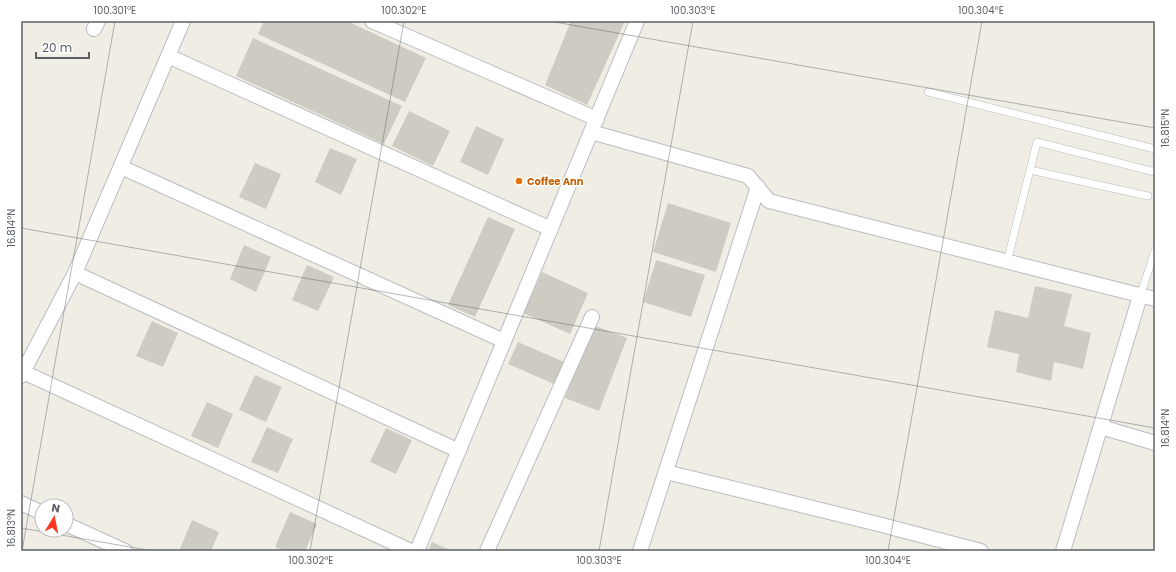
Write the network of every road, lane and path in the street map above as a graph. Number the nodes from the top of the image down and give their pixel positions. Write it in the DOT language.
graph roads {
  1 [pos="183,21"];
  2 [pos="372,21"];
  3 [pos="637,21"];
  4 [pos="168,56"];
  5 [pos="928,92"];
  6 [pos="594,126"];
  7 [pos="1155,149"];
  8 [pos="121,167"];
  9 [pos="1030,170"];
  10 [pos="1155,172"];
  11 [pos="758,187"];
  12 [pos="1148,196"];
  13 [pos="551,230"];
  14 [pos="1155,251"];
  15 [pos="1007,262"];
  16 [pos="76,273"];
  17 [pos="1140,296"];
  18 [pos="1155,299"];
  19 [pos="592,317"];
  20 [pos="504,341"];
  21 [pos="22,373"];
  22 [pos="1101,427"];
  23 [pos="1155,443"];
  24 [pos="459,451"];
  25 [pos="666,472"];
  26 [pos="21,504"];
  27 [pos="34,510"];
  28 [pos="74,528"];
  29 [pos="126,551"];
  30 [pos="411,551"];
  31 [pos="417,551"];
  32 [pos="486,551"];
  33 [pos="640,551"];
  34 [pos="981,551"];
  35 [pos="1063,551"];
  1 -- 4 [label="street"];
  2 -- 6 [label="street"];
  3 -- 6 [label="street"];
  4 -- 8 [label="street"];
  4 -- 13 [label="street"];
  5 -- 7 [label="lane"];
  6 -- 11 [label="street"];
  6 -- 13 [label="street"];
  8 -- 16 [label="street"];
  8 -- 20 [label="street"];
  9 -- 10 [label="lane"];
  9 -- 12 [label="lane"];
  9 -- 15 [label="lane"];
  11 -- 15 [label="street"];
  11 -- 25 [label="street"];
  13 -- 20 [label="street"];
  14 -- 17 [label="lane"];
  15 -- 17 [label="street"];
  16 -- 21 [label="street"];
  16 -- 24 [label="street"];
  17 -- 18 [label="street"];
  17 -- 22 [label="street"];
  19 -- 32 [label="street"];
  20 -- 24 [label="street"];
  21 -- 30 [label="street"];
  22 -- 23 [label="street"];
  22 -- 35 [label="street"];
  24 -- 31 [label="street"];
  25 -- 33 [label="street"];
  25 -- 34 [label="street"];
  26 -- 27 [label="street"];
  28 -- 29 [label="street"];
}
